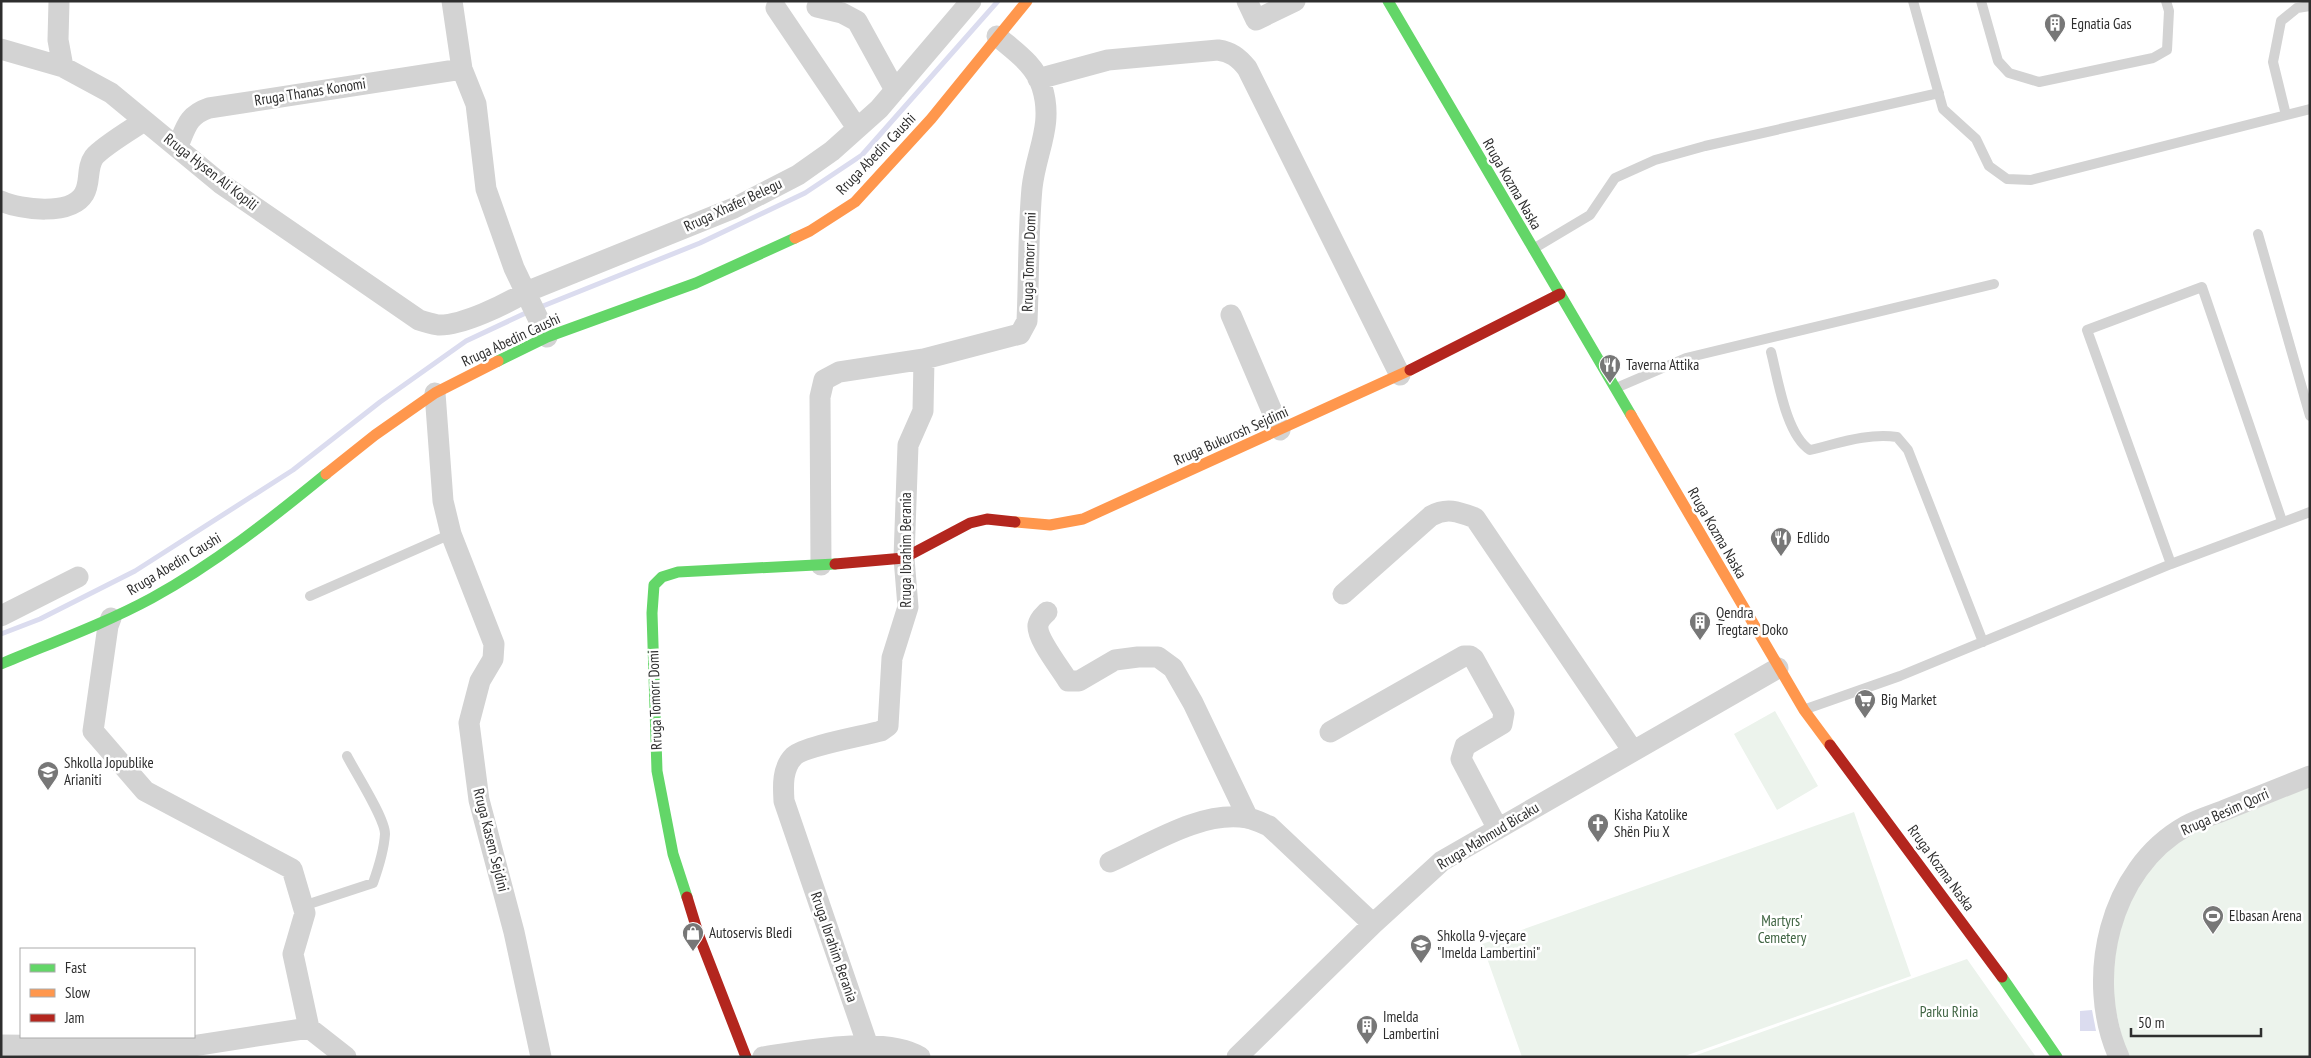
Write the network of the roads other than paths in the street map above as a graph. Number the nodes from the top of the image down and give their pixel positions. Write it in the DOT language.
graph roads {
  1 [pos="59,1"];
  2 [pos="452,1"];
  3 [pos="971,1"];
  4 [pos="1027,1"];
  5 [pos="1247,1"];
  6 [pos="1296,1"];
  7 [pos="1388,1"];
  8 [pos="1913,1"];
  9 [pos="1981,1"];
  10 [pos="2166,1"];
  11 [pos="2310,6"];
  12 [pos="818,7"];
  13 [pos="776,8"];
  14 [pos="997,36"];
  15 [pos="1,49"];
  16 [pos="63,67"];
  17 [pos="462,69"];
  18 [pos="1038,79"];
  19 [pos="895,90"];
  20 [pos="1939,93"];
  21 [pos="2310,108"];
  22 [pos="2286,114"];
  23 [pos="144,120"];
  24 [pos="857,128"];
  25 [pos="178,146"];
  26 [pos="1,201"];
  27 [pos="2258,234"];
  28 [pos="1533,250"];
  29 [pos="1994,284"];
  30 [pos="1560,294"];
  31 [pos="527,296"];
  32 [pos="1231,315"];
  33 [pos="439,325"];
  34 [pos="543,330"];
  35 [pos="1771,352"];
  36 [pos="924,360"];
  37 [pos="1400,374"];
  38 [pos="1616,388"];
  39 [pos="435,394"];
  40 [pos="2310,416"];
  41 [pos="1280,430"];
  42 [pos="2310,512"];
  43 [pos="2282,521"];
  44 [pos="451,534"];
  45 [pos="904,558"];
  46 [pos="2171,564"];
  47 [pos="821,565"];
  48 [pos="78,576"];
  49 [pos="1343,594"];
  50 [pos="310,596"];
  51 [pos="1047,612"];
  52 [pos="1,616"];
  53 [pos="111,618"];
  54 [pos="1982,642"];
  55 [pos="1,664"];
  56 [pos="1778,668"];
  57 [pos="1804,710"];
  58 [pos="1330,732"];
  59 [pos="1633,751"];
  60 [pos="347,756"];
  61 [pos="2310,776"];
  62 [pos="1248,818"];
  63 [pos="1498,829"];
  64 [pos="1110,862"];
  65 [pos="303,906"];
  66 [pos="1373,924"];
  67 [pos="309,1028"];
  68 [pos="1,1045"];
  69 [pos="868,1046"];
  70 [pos="187,1052"];
  71 [pos="346,1057"];
  72 [pos="540,1057"];
  73 [pos="746,1057"];
  74 [pos="762,1057"];
  75 [pos="920,1057"];
  76 [pos="1237,1057"];
  77 [pos="2057,1057"];
  78 [pos="2119,1057"];
  1 -- 16 [label="street"];
  2 -- 17 [label="street"];
  3 -- 19 [label="street, Rruga Xhafer Belegu"];
  4 -- 14 [label="main road, Rruga Abedin Caushi"];
  5 -- 6 [label="street"];
  7 -- 28 [label="main road, Rruga Kozma Naska"];
  8 -- 20 [label="lane"];
  9 -- 10 [label="lane"];
  11 -- 22 [label="lane"];
  12 -- 19 [label="street"];
  13 -- 24 [label="street"];
  14 -- 18 [label="street, Rruga Tomorr Domi"];
  14 -- 34 [label="main road, Rruga Abedin Caushi"];
  15 -- 16 [label="street, Rruga Hysen Ali Kopili"];
  16 -- 23 [label="street, Rruga Hysen Ali Kopili"];
  17 -- 25 [label="street, Rruga Thanas Konomi"];
  17 -- 31 [label="street"];
  18 -- 36 [label="street, Rruga Tomorr Domi"];
  18 -- 37 [label="street"];
  19 -- 24 [label="street, Rruga Xhafer Belegu"];
  20 -- 22 [label="lane"];
  20 -- 28 [label="lane"];
  21 -- 22 [label="lane"];
  23 -- 25 [label="street, Rruga Hysen Ali Kopili"];
  23 -- 26 [label="street"];
  24 -- 31 [label="street, Rruga Xhafer Belegu"];
  25 -- 33 [label="street, Rruga Hysen Ali Kopili"];
  27 -- 40 [label="lane"];
  28 -- 30 [label="main road, Rruga Kozma Naska"];
  29 -- 38 [label="lane"];
  30 -- 37 [label="main road, Rruga Bukurosh Sejdimi"];
  30 -- 38 [label="main road, Rruga Kozma Naska"];
  31 -- 33 [label="street, Rruga Xhafer Belegu"];
  31 -- 34 [label="street"];
  32 -- 41 [label="street"];
  34 -- 39 [label="main road, Rruga Abedin Caushi"];
  35 -- 54 [label="lane"];
  36 -- 45 [label="street, Rruga Ibrahim Berania"];
  36 -- 47 [label="street, Rruga Tomorr Domi"];
  37 -- 41 [label="main road, Rruga Bukurosh Sejdimi"];
  38 -- 56 [label="main road, Rruga Kozma Naska"];
  39 -- 44 [label="street, Rruga Kasem Sejdini"];
  39 -- 53 [label="main road, Rruga Abedin Caushi"];
  41 -- 45 [label="main road, Rruga Bukurosh Sejdimi"];
  42 -- 43 [label="lane"];
  43 -- 46 [label="lane"];
  43 -- 46 [label="lane"];
  44 -- 50 [label="lane"];
  44 -- 72 [label="street, Rruga Kasem Sejdini"];
  45 -- 47 [label="main road, Rruga Tomorr Domi"];
  45 -- 69 [label="street, Rruga Ibrahim Berania"];
  46 -- 54 [label="lane"];
  47 -- 73 [label="main road, Rruga Tomorr Domi"];
  48 -- 52 [label="street"];
  49 -- 59 [label="street"];
  51 -- 62 [label="street"];
  53 -- 55 [label="main road, Rruga Abedin Caushi"];
  53 -- 65 [label="street"];
  54 -- 57 [label="lane"];
  56 -- 57 [label="main road, Rruga Kozma Naska"];
  56 -- 59 [label="street, Rruga Mahmud Bicaku"];
  57 -- 77 [label="main road, Rruga Kozma Naska"];
  58 -- 63 [label="street"];
  59 -- 63 [label="street, Rruga Mahmud Bicaku"];
  60 -- 65 [label="lane"];
  61 -- 78 [label="street, Rruga Besim Qorri"];
  62 -- 64 [label="street"];
  62 -- 66 [label="street"];
  63 -- 66 [label="street, Rruga Mahmud Bicaku"];
  65 -- 67 [label="street"];
  66 -- 76 [label="street, Rruga Mahmud Bicaku"];
  67 -- 70 [label="street"];
  67 -- 71 [label="street"];
  68 -- 70 [label="street"];
  69 -- 74 [label="street"];
  69 -- 75 [label="street"];
}
